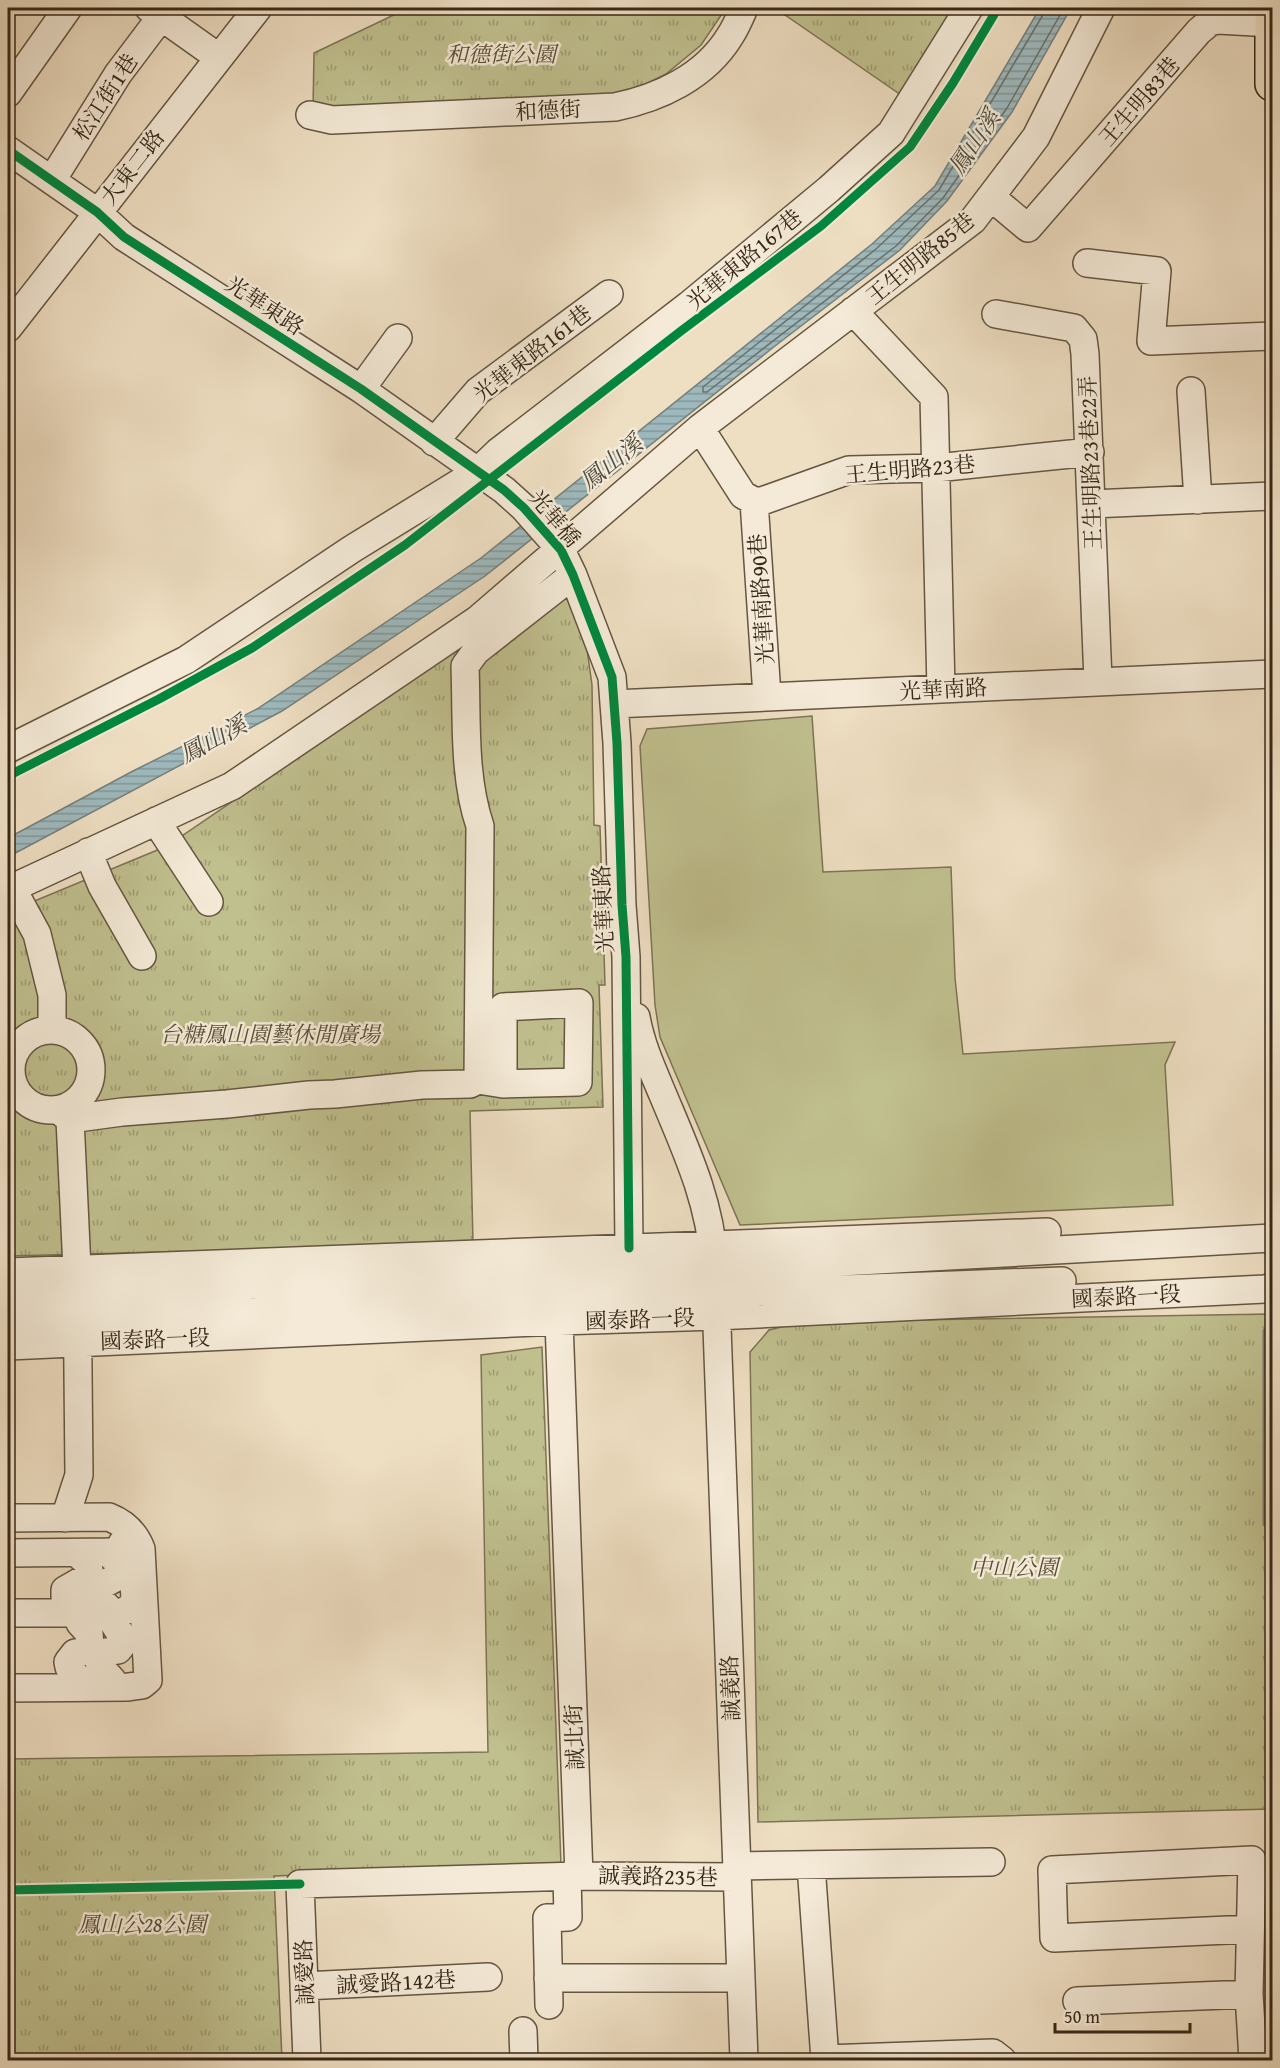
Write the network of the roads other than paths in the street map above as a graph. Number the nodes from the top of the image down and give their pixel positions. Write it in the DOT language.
graph roads {
  1 [pos="68,8"];
  2 [pos="258,8"];
  3 [pos="744,8"];
  4 [pos="969,8"];
  5 [pos="1092,8"];
  6 [pos="155,12"];
  7 [pos="1272,22"];
  8 [pos="218,57"];
  9 [pos="1272,84"];
  10 [pos="8,93"];
  11 [pos="310,115"];
  12 [pos="8,150"];
  13 [pos="52,180"];
  14 [pos="991,197"];
  15 [pos="97,212"];
  16 [pos="1087,263"];
  17 [pos="609,294"];
  18 [pos="853,311"];
  19 [pos="996,314"];
  20 [pos="8,328"];
  21 [pos="1272,336"];
  22 [pos="398,338"];
  23 [pos="361,389"];
  24 [pos="1191,391"];
  25 [pos="700,428"];
  26 [pos="434,442"];
  27 [pos="1090,452"];
  28 [pos="936,468"];
  29 [pos="477,472"];
  30 [pos="504,490"];
  31 [pos="1272,496"];
  32 [pos="1198,500"];
  33 [pos="754,501"];
  34 [pos="1092,504"];
  35 [pos="561,550"];
  36 [pos="573,575"];
  37 [pos="1272,674"];
  38 [pos="1098,681"];
  39 [pos="941,689"];
  40 [pos="767,696"];
  41 [pos="614,704"];
  42 [pos="8,749"];
  43 [pos="156,821"];
  44 [pos="88,852"];
  45 [pos="10,889"];
  46 [pos="209,902"];
  47 [pos="142,956"];
  48 [pos="626,957"];
  49 [pos="52,1030"];
  50 [pos="64,1114"];
  51 [pos="1272,1232"];
  52 [pos="1272,1238"];
  53 [pos="629,1248"];
  54 [pos="834,1251"];
  55 [pos="8,1272"];
  56 [pos="1272,1273"];
  57 [pos="77,1280"];
  58 [pos="715,1281"];
  59 [pos="1272,1287"];
  60 [pos="8,1294"];
  61 [pos="8,1320"];
  62 [pos="559,1321"];
  63 [pos="78,1330"];
  64 [pos="8,1346"];
  65 [pos="8,1518"];
  66 [pos="65,1518"];
  67 [pos="8,1529"];
  68 [pos="119,1538"];
  69 [pos="75,1552"];
  70 [pos="8,1553"];
  71 [pos="8,1612"];
  72 [pos="126,1615"];
  73 [pos="80,1618"];
  74 [pos="8,1624"];
  75 [pos="79,1680"];
  76 [pos="8,1681"];
  77 [pos="8,1688"];
  78 [pos="991,1862"];
  79 [pos="811,1865"];
  80 [pos="737,1872"];
  81 [pos="573,1876"];
  82 [pos="1250,1929"];
  83 [pos="488,1977"];
  84 [pos="548,1978"];
  85 [pos="741,1978"];
  86 [pos="304,1986"];
  87 [pos="1249,1994"];
  88 [pos="1077,2001"];
  89 [pos="549,2005"];
  90 [pos="523,2031"];
  91 [pos="897,2058"];
  92 [pos="960,2058"];
  93 [pos="825,2060"];
  94 [pos="307,2061"];
  95 [pos="524,2061"];
  96 [pos="744,2061"];
  97 [pos="1002,2061"];
  98 [pos="1253,2061"];
  1 -- 10 [label="street"];
  2 -- 8 [label="street, 大東二路"];
  3 -- 11 [label="street, 和德街"];
  4 -- 29 [label="street, 光華東路167巷"];
  5 -- 14 [label="street, 王生明路85巷"];
  6 -- 8 [label="street"];
  6 -- 13 [label="street, 松江街1巷"];
  7 -- 9 [label="main road"];
  7 -- 14 [label="street, 王生明83巷"];
  8 -- 15 [label="street, 大東二路"];
  12 -- 13 [label="street, 光華東路"];
  13 -- 15 [label="street, 光華東路"];
  14 -- 18 [label="street, 王生明路85巷"];
  15 -- 20 [label="street, 大東二路"];
  15 -- 23 [label="street, 光華東路"];
  16 -- 21 [label="street"];
  17 -- 26 [label="street, 光華東路161巷"];
  18 -- 25 [label="street, 王生明路85巷"];
  18 -- 28 [label="street"];
  19 -- 27 [label="street, 王生明路23巷22弄"];
  22 -- 23 [label="street"];
  23 -- 26 [label="street, 光華東路"];
  24 -- 32 [label="street"];
  25 -- 33 [label="street"];
  25 -- 35 [label="street, 王生明路85巷"];
  26 -- 29 [label="street, 光華東路"];
  27 -- 28 [label="street, 王生明路23巷"];
  27 -- 34 [label="street, 王生明路23巷22弄"];
  28 -- 33 [label="street, 王生明路23巷"];
  28 -- 39 [label="street"];
  29 -- 30 [label="street, 光華東路"];
  29 -- 42 [label="street, 光華東路167巷"];
  30 -- 35 [label="street, 光華橋"];
  31 -- 32 [label="street"];
  32 -- 34 [label="street"];
  33 -- 40 [label="street, 光華南路90巷"];
  34 -- 38 [label="street, 王生明路23巷22弄"];
  35 -- 36 [label="street, 光華橋"];
  35 -- 43 [label="street, 王生明路85巷"];
  36 -- 41 [label="street, 光華東路"];
  36 -- 50 [label="street"];
  37 -- 38 [label="street, 光華南路"];
  38 -- 39 [label="street, 光華南路"];
  39 -- 40 [label="street, 光華南路"];
  40 -- 41 [label="street, 光華南路"];
  41 -- 48 [label="street, 光華東路"];
  43 -- 44 [label="street, 王生明路85巷"];
  43 -- 46 [label="street"];
  44 -- 45 [label="street, 王生明路85巷"];
  44 -- 47 [label="street"];
  45 -- 49 [label="street"];
  48 -- 53 [label="street, 光華東路"];
  48 -- 58 [label="street, 光華東路"];
  49 -- 50 [label="street"];
  49 -- 50 [label="street"];
  50 -- 57 [label="street"];
  51 -- 54 [label="street, 國泰路一段"];
  52 -- 54 [label="street, 國泰路一段"];
  53 -- 57 [label="street, 國泰路一段"];
  53 -- 58 [label="street, 國泰路一段"];
  54 -- 58 [label="street, 國泰路一段"];
  55 -- 57 [label="street, 國泰路一段"];
  56 -- 58 [label="street, 國泰路一段"];
  57 -- 58 [label="street, 國泰路一段"];
  57 -- 60 [label="street, 國泰路一段"];
  57 -- 63 [label="street"];
  58 -- 59 [label="street, 國泰路一段"];
  58 -- 62 [label="street, 國泰路一段"];
  58 -- 63 [label="street, 國泰路一段"];
  58 -- 80 [label="street, 誠義路"];
  61 -- 63 [label="street, 國泰路一段"];
  62 -- 63 [label="street, 國泰路一段"];
  62 -- 81 [label="street, 誠北街"];
  63 -- 64 [label="street, 國泰路一段"];
  63 -- 66 [label="street"];
  65 -- 66 [label="street"];
  66 -- 68 [label="street"];
  67 -- 68 [label="street"];
  68 -- 69 [label="street"];
  68 -- 72 [label="street"];
  68 -- 72 [label="street"];
  69 -- 70 [label="street"];
  69 -- 73 [label="street"];
  71 -- 73 [label="street"];
  72 -- 73 [label="street"];
  72 -- 75 [label="street"];
  72 -- 77 [label="street"];
  73 -- 74 [label="street"];
  73 -- 75 [label="street"];
  75 -- 76 [label="street"];
  78 -- 79 [label="street, 誠義路235巷"];
  79 -- 80 [label="street, 誠義路235巷"];
  79 -- 93 [label="street"];
  80 -- 81 [label="street, 誠義路235巷"];
  80 -- 85 [label="street, 誠義路"];
  81 -- 84 [label="street, 誠北街"];
  81 -- 86 [label="street, 誠愛路"];
  82 -- 82 [label="street"];
  82 -- 87 [label="street"];
  83 -- 86 [label="street, 誠愛路142巷"];
  84 -- 85 [label="street"];
  84 -- 89 [label="street"];
  85 -- 96 [label="street, 誠義路"];
  86 -- 94 [label="street, 誠愛路"];
  87 -- 88 [label="street"];
  87 -- 98 [label="street"];
  90 -- 95 [label="street"];
  91 -- 92 [label="street"];
  91 -- 93 [label="street"];
  92 -- 97 [label="street"];
}
